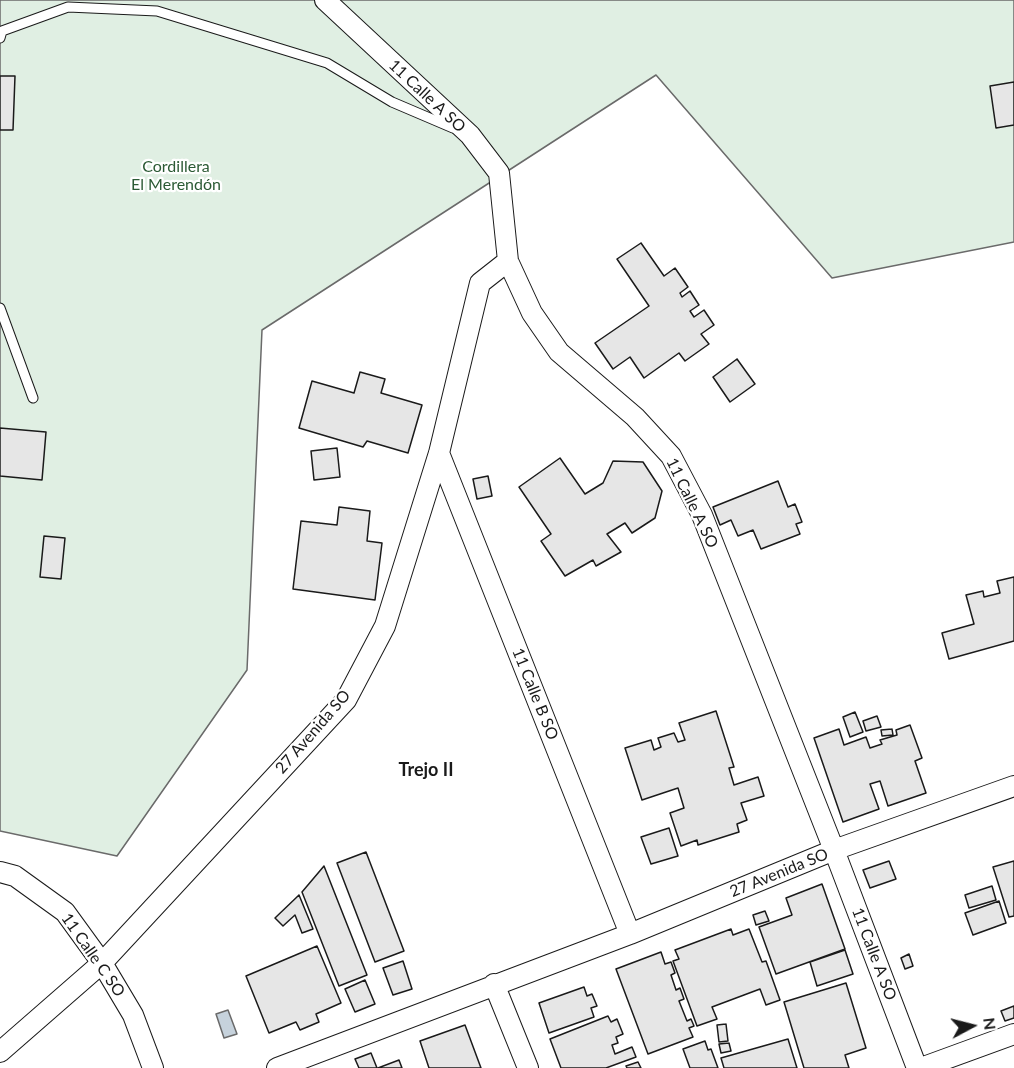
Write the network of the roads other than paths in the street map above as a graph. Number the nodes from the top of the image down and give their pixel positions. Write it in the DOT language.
graph roads {
  1 [pos="325,0"];
  2 [pos="0,38"];
  3 [pos="470,135"];
  4 [pos="508,261"];
  5 [pos="0,308"];
  6 [pos="33,398"];
  7 [pos="440,453"];
  8 [pos="1014,786"];
  9 [pos="834,850"];
  10 [pos="0,872"];
  11 [pos="630,934"];
  12 [pos="102,963"];
  13 [pos="494,984"];
  14 [pos="1014,1034"];
  15 [pos="0,1052"];
  16 [pos="153,1068"];
  17 [pos="277,1068"];
  18 [pos="528,1068"];
  19 [pos="917,1068"];
  20 [pos="921,1068"];
  1 -- 3 [label="street, 11 Calle A SO"];
  2 -- 3 [label="lane"];
  3 -- 4 [label="street, 11 Calle A SO"];
  4 -- 7 [label="street, 27 Avenida SO"];
  4 -- 9 [label="street, 11 Calle A SO"];
  5 -- 6 [label="lane"];
  7 -- 11 [label="street, 11 Calle B SO"];
  7 -- 12 [label="street, 27 Avenida SO"];
  8 -- 9 [label="street, 27 Avenida SO"];
  9 -- 11 [label="street, 27 Avenida SO"];
  9 -- 19 [label="street, 11 Calle A SO"];
  10 -- 12 [label="street, 11 Calle C SO"];
  11 -- 13 [label="street, 27 Avenida SO"];
  12 -- 15 [label="street, 27 Avenida SO"];
  12 -- 16 [label="street, 11 Calle C SO"];
  13 -- 17 [label="street, 27 Avenida SO"];
  13 -- 18 [label="street"];
  14 -- 20 [label="street"];
}
